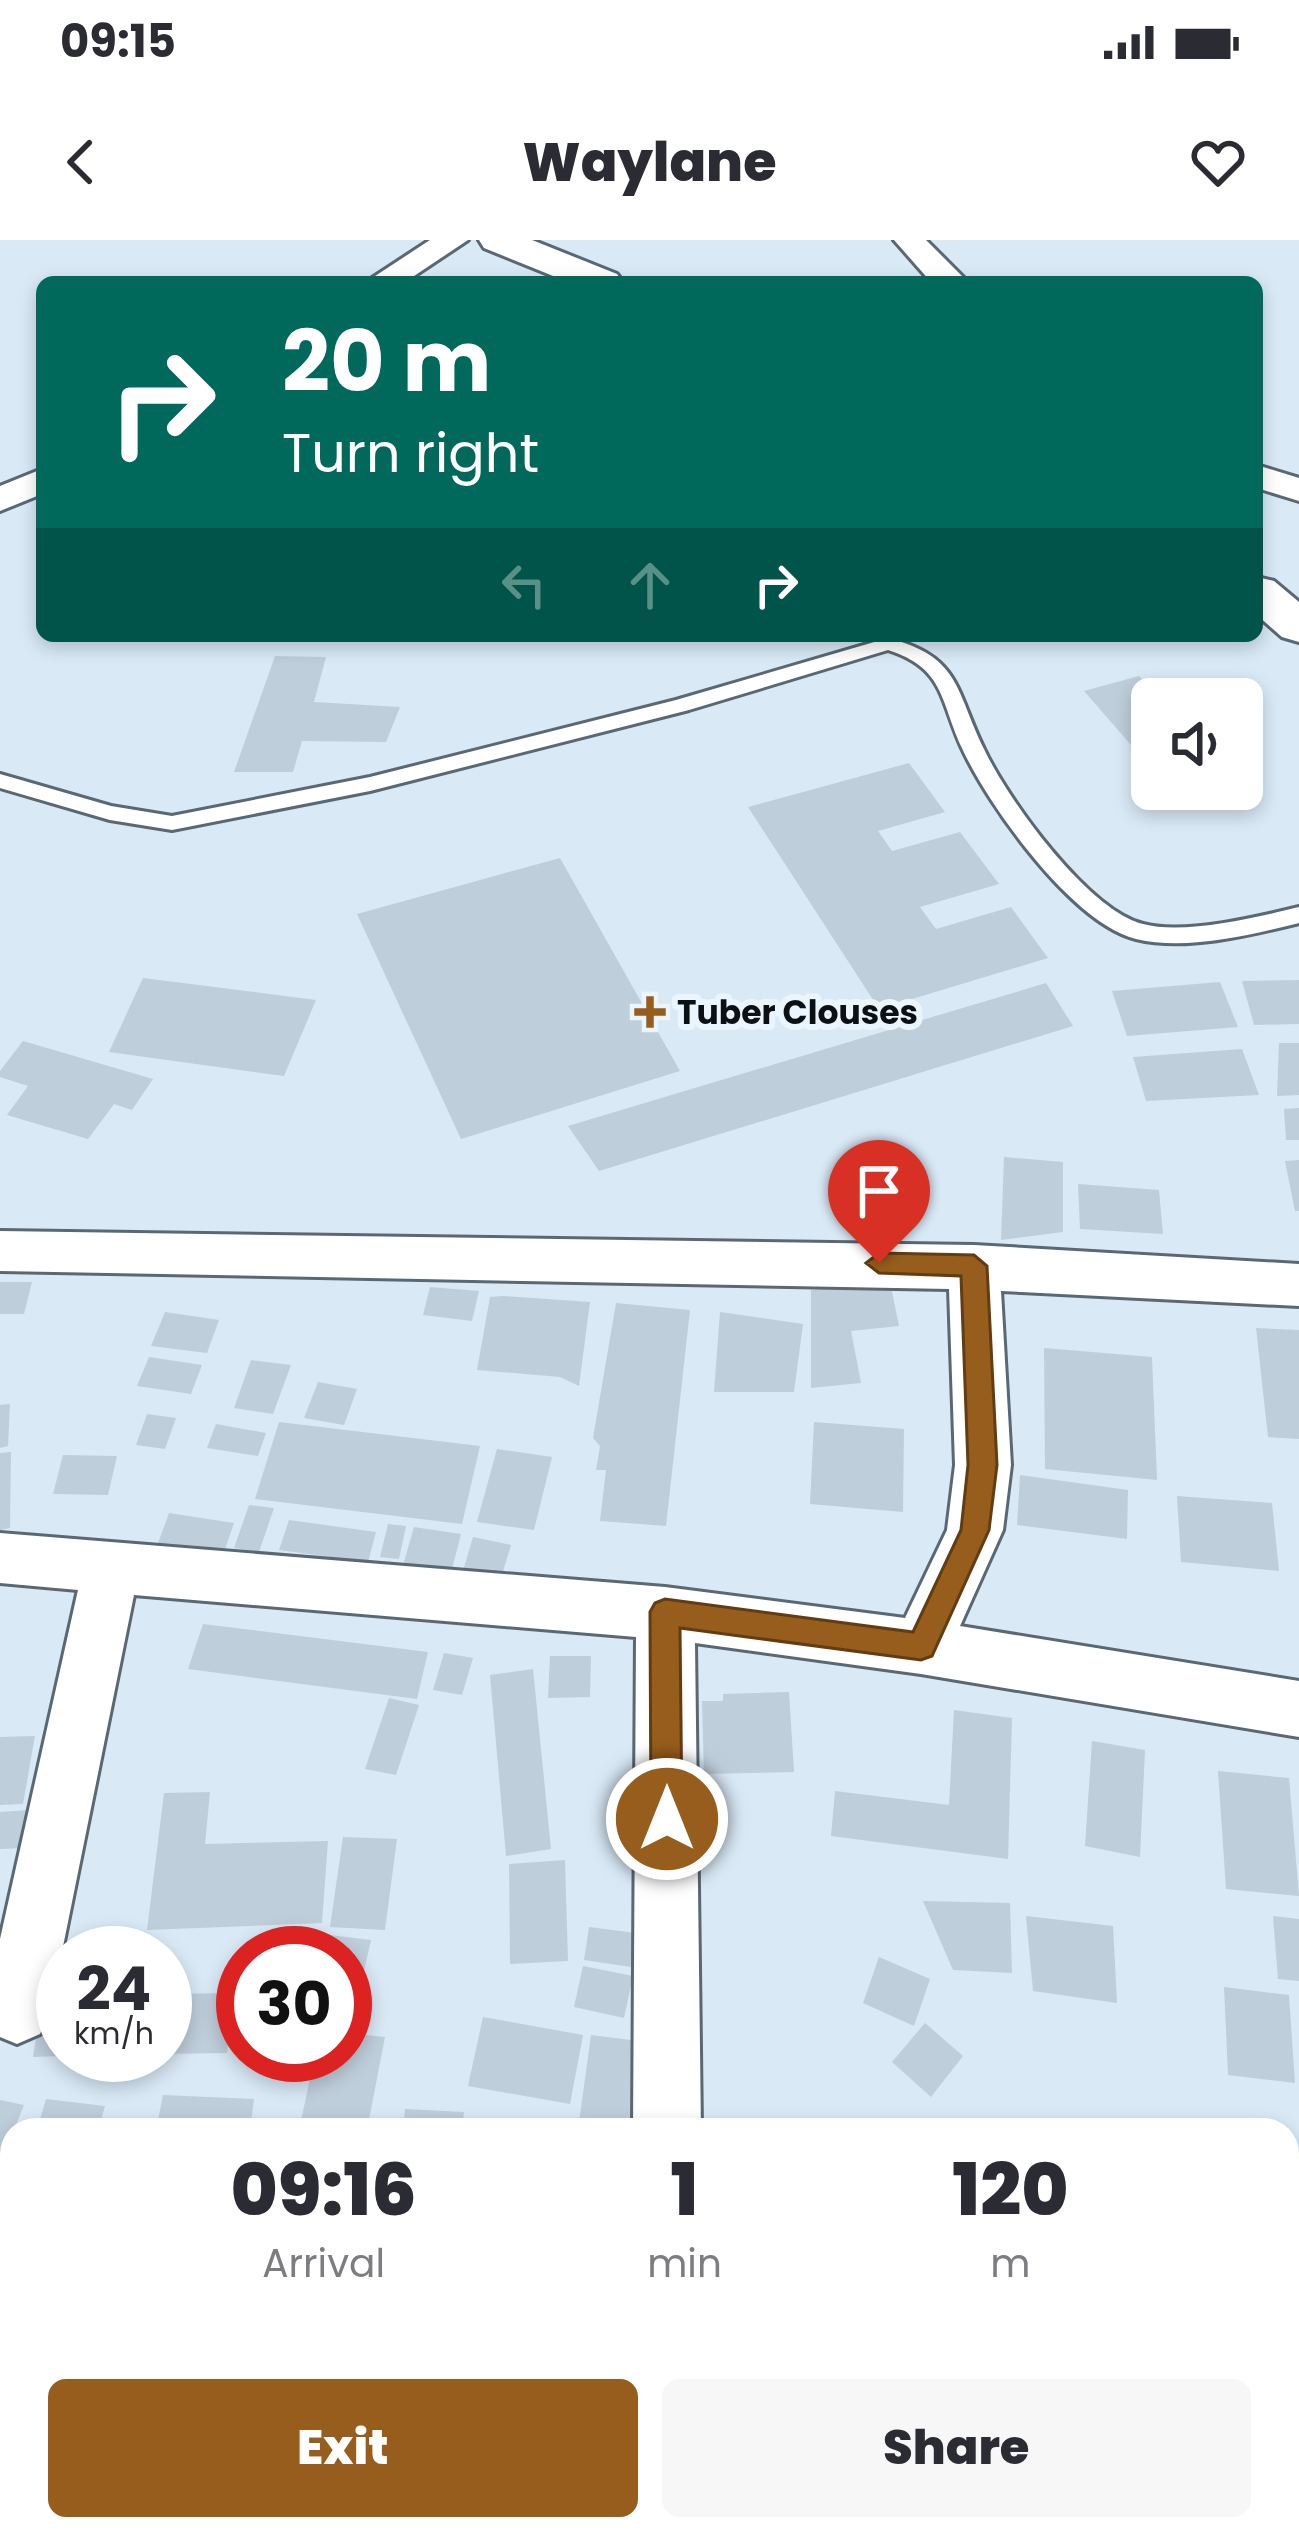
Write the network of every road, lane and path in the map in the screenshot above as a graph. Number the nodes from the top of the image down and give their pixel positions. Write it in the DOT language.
graph roads {
  1 [pos="452,240"];
  2 [pos="498,240"];
  3 [pos="910,240"];
  4 [pos="392,276"];
  5 [pos="588,276"];
  6 [pos="944,276"];
  7 [pos="1263,478"];
  8 [pos="36,483"];
  9 [pos="1299,490"];
  10 [pos="0,500"];
  11 [pos="1263,596"];
  12 [pos="1299,627"];
  13 [pos="0,781"];
  14 [pos="1299,915"];
  15 [pos="0,1251"];
  16 [pos="974,1266"];
  17 [pos="1299,1285"];
  18 [pos="0,1558"];
  19 [pos="112,1564"];
  20 [pos="665,1612"];
  21 [pos="921,1647"];
  22 [pos="1299,1709"];
  23 [pos="17,2011"];
  24 [pos="668,2118"];
  1 -- 4 [label="street"];
  2 -- 5 [label="main road"];
  3 -- 6 [label="street"];
  7 -- 9 [label="street"];
  8 -- 10 [label="street"];
  11 -- 12 [label="main road"];
  13 -- 14 [label="lane"];
  15 -- 16 [label="street"];
  16 -- 17 [label="street"];
  16 -- 21 [label="street"];
  18 -- 19 [label="street"];
  19 -- 20 [label="street"];
  19 -- 23 [label="street"];
  20 -- 21 [label="street"];
  20 -- 24 [label="street"];
  21 -- 22 [label="street"];
}
